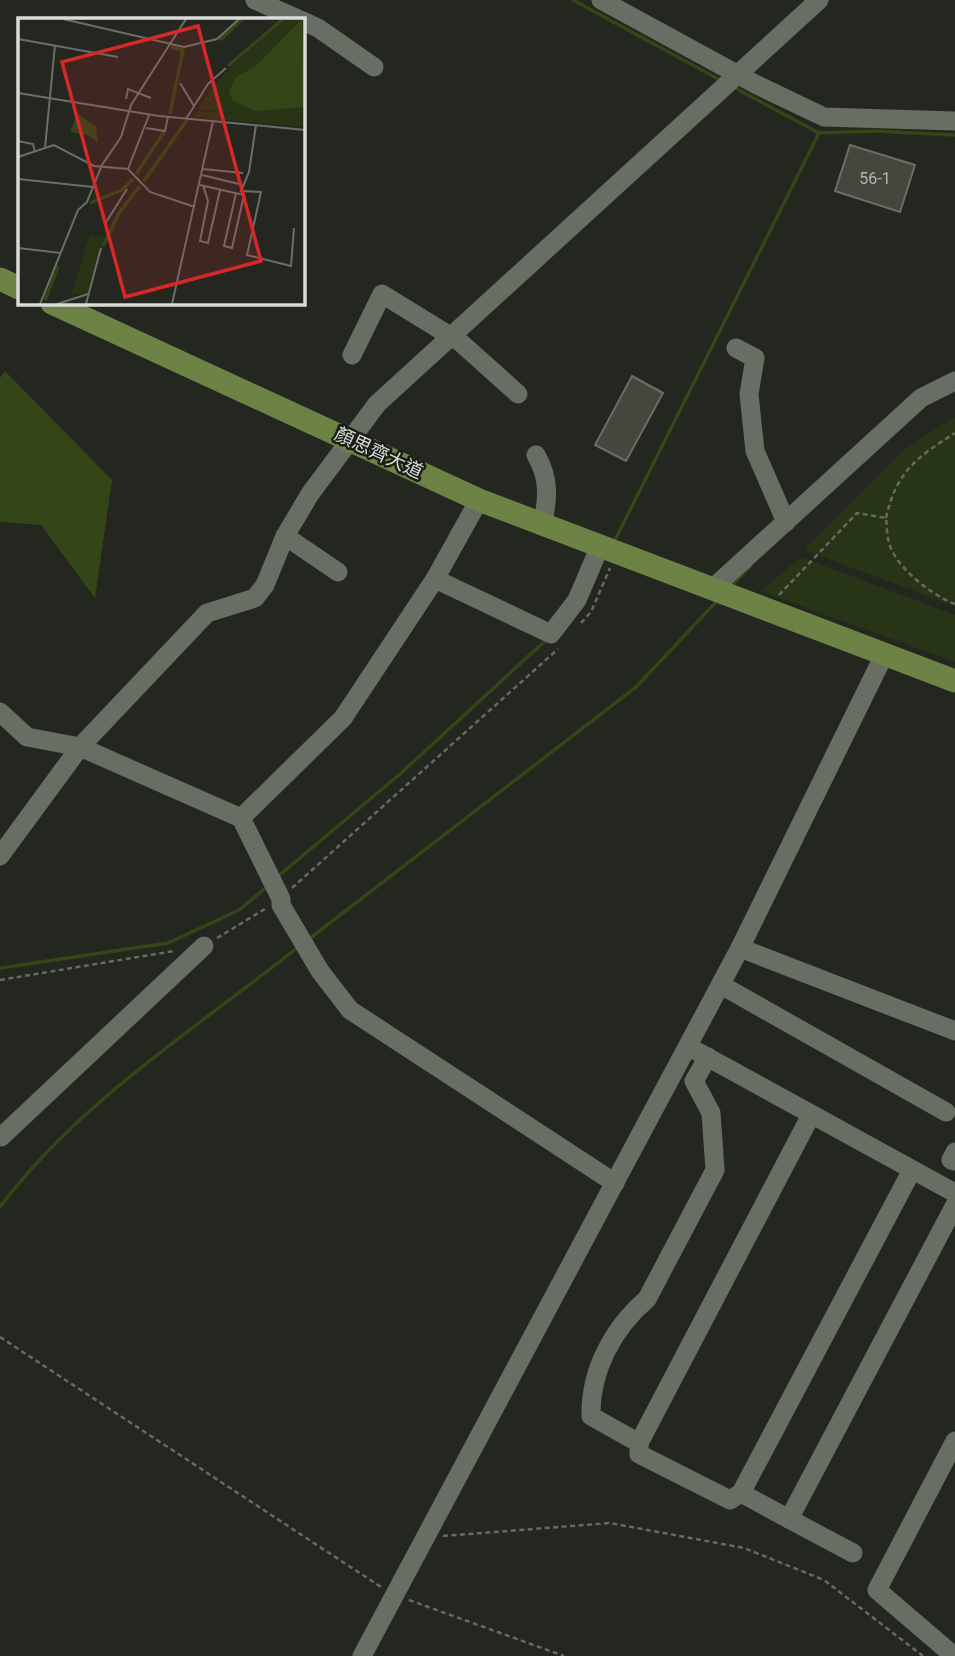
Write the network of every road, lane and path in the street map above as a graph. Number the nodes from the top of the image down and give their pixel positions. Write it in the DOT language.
graph roads {
  1 [pos="255,0"];
  2 [pos="601,0"];
  3 [pos="819,0"];
  4 [pos="296,18"];
  5 [pos="304,22"];
  6 [pos="374,67"];
  7 [pos="738,74"];
  8 [pos="955,121"];
  9 [pos="0,279"];
  10 [pos="18,288"];
  11 [pos="54,304"];
  12 [pos="450,337"];
  13 [pos="736,348"];
  14 [pos="352,355"];
  15 [pos="955,381"];
  16 [pos="518,394"];
  17 [pos="955,433"];
  18 [pos="349,438"];
  19 [pos="536,455"];
  20 [pos="479,500"];
  21 [pos="886,518"];
  22 [pos="786,522"];
  23 [pos="542,526"];
  24 [pos="285,536"];
  25 [pos="608,549"];
  26 [pos="338,572"];
  27 [pos="435,579"];
  28 [pos="723,594"];
  29 [pos="955,604"];
  30 [pos="768,612"];
  31 [pos="577,628"];
  32 [pos="562,644"];
  33 [pos="884,655"];
  34 [pos="955,681"];
  35 [pos="0,712"];
  36 [pos="80,747"];
  37 [pos="242,818"];
  38 [pos="0,856"];
  39 [pos="281,899"];
  40 [pos="204,946"];
  41 [pos="740,948"];
  42 [pos="177,950"];
  43 [pos="0,980"];
  44 [pos="721,985"];
  45 [pos="955,1031"];
  46 [pos="688,1046"];
  47 [pos="708,1057"];
  48 [pos="946,1112"];
  49 [pos="811,1115"];
  50 [pos="1,1137"];
  51 [pos="955,1152"];
  52 [pos="955,1161"];
  53 [pos="912,1170"];
  54 [pos="615,1183"];
  55 [pos="955,1192"];
  56 [pos="955,1205"];
  57 [pos="0,1337"];
  58 [pos="955,1441"];
  59 [pos="639,1443"];
  60 [pos="741,1493"];
  61 [pos="789,1519"];
  62 [pos="425,1537"];
  63 [pos="853,1553"];
  64 [pos="394,1596"];
  65 [pos="362,1656"];
  66 [pos="564,1656"];
  67 [pos="923,1656"];
  68 [pos="954,1656"];
  1 -- 4 [label="street"];
  2 -- 7 [label="street"];
  3 -- 7 [label="street"];
  5 -- 6 [label="street"];
  7 -- 8 [label="street"];
  7 -- 12 [label="street"];
  9 -- 10 [label="main road"];
  11 -- 18 [label="main road, 顏思齊大道"];
  12 -- 14 [label="street"];
  12 -- 16 [label="street"];
  12 -- 18 [label="street"];
  13 -- 22 [label="street"];
  15 -- 22 [label="street"];
  17 -- 21 [label="path"];
  18 -- 20 [label="main road, 顏思齊大道"];
  18 -- 24 [label="street"];
  19 -- 23 [label="street"];
  20 -- 23 [label="main road, 顏思齊大道"];
  20 -- 27 [label="street"];
  21 -- 29 [label="path"];
  21 -- 30 [label="path"];
  22 -- 28 [label="street"];
  23 -- 25 [label="main road, 顏思齊大道"];
  24 -- 26 [label="street"];
  24 -- 36 [label="street"];
  25 -- 27 [label="street"];
  25 -- 28 [label="main road, 顏思齊大道"];
  25 -- 31 [label="path"];
  27 -- 37 [label="street"];
  28 -- 30 [label="main road, 顏思齊大道"];
  30 -- 33 [label="main road, 顏思齊大道"];
  32 -- 39 [label="path"];
  33 -- 34 [label="main road, 顏思齊大道"];
  33 -- 41 [label="street"];
  35 -- 36 [label="street"];
  36 -- 37 [label="street"];
  36 -- 38 [label="street"];
  37 -- 39 [label="street"];
  39 -- 40 [label="path"];
  39 -- 54 [label="street"];
  40 -- 50 [label="street"];
  41 -- 44 [label="street"];
  41 -- 45 [label="street"];
  42 -- 43 [label="path"];
  44 -- 46 [label="street"];
  44 -- 48 [label="street"];
  46 -- 47 [label="street"];
  46 -- 54 [label="street"];
  47 -- 49 [label="street"];
  47 -- 59 [label="street"];
  49 -- 53 [label="street"];
  49 -- 59 [label="street"];
  51 -- 52 [label="street"];
  53 -- 55 [label="street"];
  53 -- 60 [label="street"];
  54 -- 62 [label="street"];
  56 -- 61 [label="street"];
  57 -- 64 [label="path"];
  58 -- 68 [label="street"];
  59 -- 60 [label="street"];
  60 -- 61 [label="street"];
  61 -- 63 [label="street"];
  62 -- 64 [label="street"];
  62 -- 67 [label="path"];
  64 -- 65 [label="street"];
  64 -- 66 [label="path"];
}
